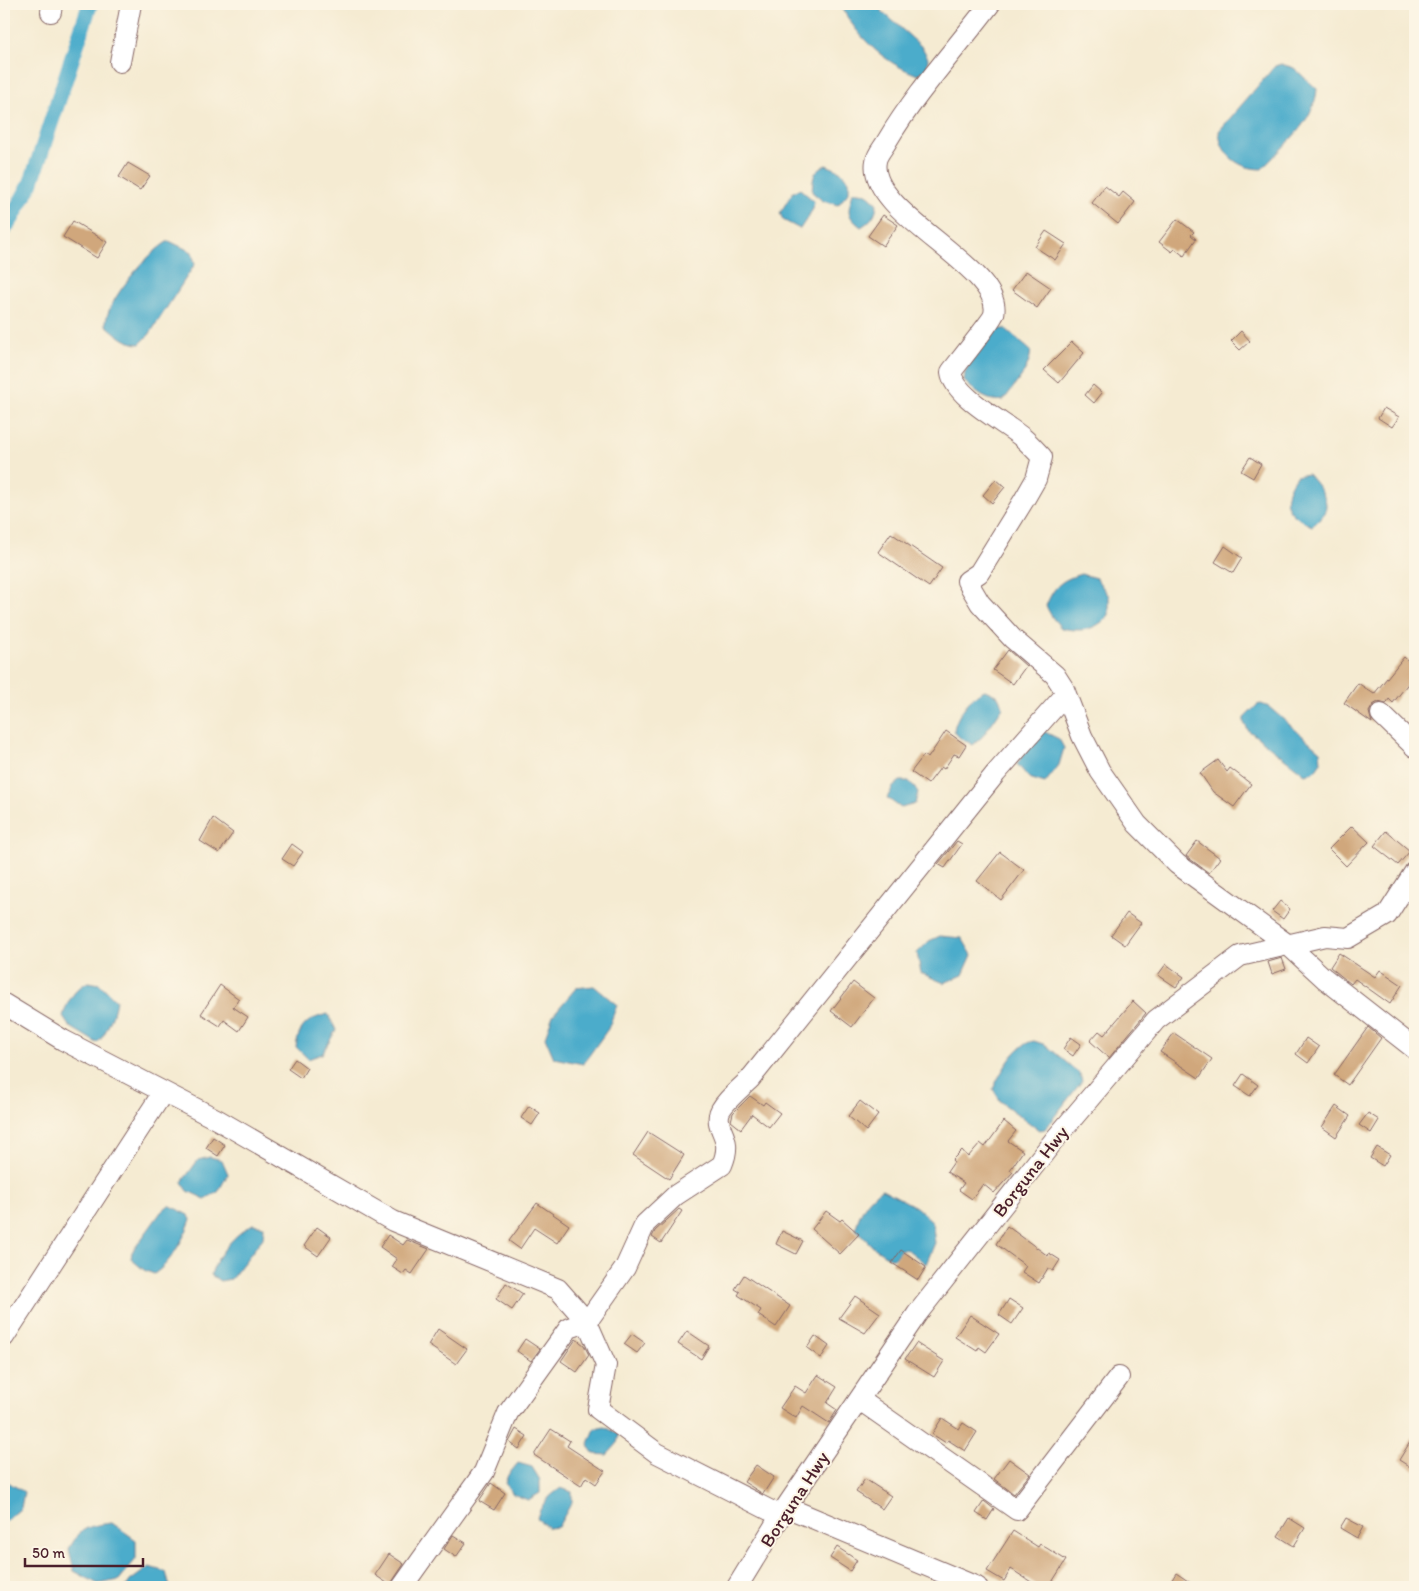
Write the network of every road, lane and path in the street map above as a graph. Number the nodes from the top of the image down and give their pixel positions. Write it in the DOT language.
graph roads {
  1 [pos="131,4"];
  2 [pos="990,4"];
  3 [pos="120,62"];
  4 [pos="1066,694"];
  5 [pos="1381,714"];
  6 [pos="1415,747"];
  7 [pos="1415,871"];
  8 [pos="1287,944"];
  9 [pos="4,1004"];
  10 [pos="1415,1049"];
  11 [pos="162,1094"];
  12 [pos="587,1322"];
  13 [pos="4,1337"];
  14 [pos="1119,1378"];
  15 [pos="860,1400"];
  16 [pos="784,1511"];
  17 [pos="402,1587"];
  18 [pos="737,1587"];
  19 [pos="977,1587"];
  1 -- 3 [label="street"];
  2 -- 4 [label="street"];
  4 -- 8 [label="street"];
  4 -- 12 [label="street"];
  5 -- 6 [label="street"];
  7 -- 8 [label="street, Borguna Hwy"];
  8 -- 10 [label="street"];
  8 -- 15 [label="street, Borguna Hwy"];
  9 -- 11 [label="street"];
  11 -- 12 [label="street"];
  11 -- 13 [label="street"];
  12 -- 16 [label="street"];
  12 -- 17 [label="street"];
  14 -- 15 [label="street"];
  15 -- 16 [label="street, Borguna Hwy"];
  16 -- 18 [label="street, Borguna Hwy"];
  16 -- 19 [label="street"];
}
